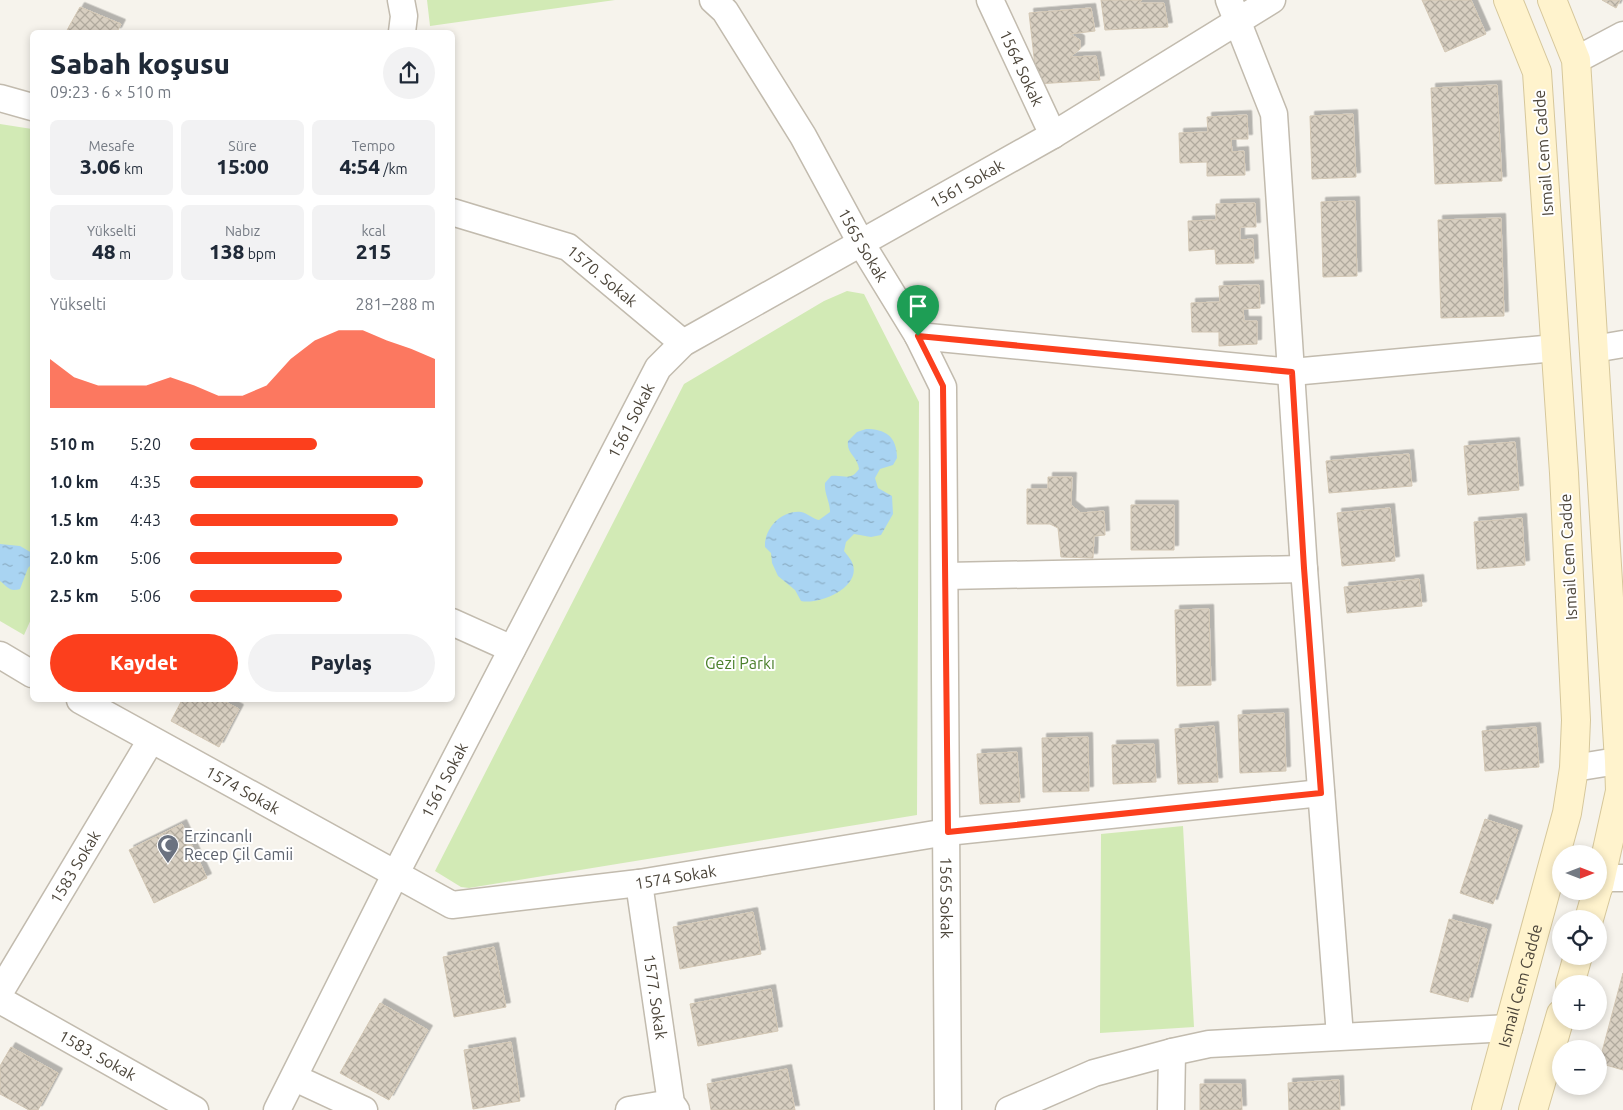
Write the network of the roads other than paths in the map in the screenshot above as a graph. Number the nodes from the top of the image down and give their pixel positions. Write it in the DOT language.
graph roads {
  1 [pos="401,0"];
  2 [pos="713,0"];
  3 [pos="990,0"];
  4 [pos="1272,0"];
  5 [pos="1508,0"];
  6 [pos="1552,0"];
  7 [pos="1234,11"];
  8 [pos="402,30"];
  9 [pos="1623,35"];
  10 [pos="1576,60"];
  11 [pos="0,98"];
  12 [pos="30,106"];
  13 [pos="1053,135"];
  14 [pos="455,213"];
  15 [pos="861,243"];
  16 [pos="918,336"];
  17 [pos="683,343"];
  18 [pos="1623,344"];
  19 [pos="1555,348"];
  20 [pos="1594,348"];
  21 [pos="1292,372"];
  22 [pos="1304,568"];
  23 [pos="946,576"];
  24 [pos="455,623"];
  25 [pos="512,649"];
  26 [pos="0,654"];
  27 [pos="30,672"];
  28 [pos="84,702"];
  29 [pos="151,740"];
  30 [pos="1621,761"];
  31 [pos="1574,768"];
  32 [pos="1321,793"];
  33 [pos="948,832"];
  34 [pos="1561,845"];
  35 [pos="1608,859"];
  36 [pos="395,875"];
  37 [pos="639,883"];
  38 [pos="1552,884"];
  39 [pos="0,992"];
  40 [pos="0,1000"];
  41 [pos="1509,1028"];
  42 [pos="1556,1030"];
  43 [pos="1340,1036"];
  44 [pos="1172,1052"];
  45 [pos="295,1078"];
  46 [pos="674,1106"];
  47 [pos="196,1110"];
  48 [pos="277,1110"];
  49 [pos="364,1110"];
  50 [pos="629,1110"];
  51 [pos="948,1110"];
  52 [pos="1009,1110"];
  53 [pos="1171,1110"];
  54 [pos="1486,1110"];
  55 [pos="1533,1110"];
  1 -- 8 [label="street"];
  2 -- 15 [label="street, 1565 Sokak"];
  3 -- 13 [label="street, 1564 Sokak"];
  4 -- 7 [label="street, 1561 Sokak"];
  5 -- 19 [label="main road, Ismail Cem Cadde"];
  6 -- 10 [label="main road"];
  7 -- 13 [label="street, 1561 Sokak"];
  7 -- 21 [label="street"];
  9 -- 10 [label="street"];
  10 -- 20 [label="main road"];
  11 -- 12 [label="street"];
  13 -- 15 [label="street, 1561 Sokak"];
  14 -- 17 [label="street, 1570. Sokak"];
  15 -- 16 [label="street, 1565 Sokak"];
  15 -- 17 [label="street, 1561 Sokak"];
  16 -- 21 [label="street"];
  16 -- 23 [label="street, 1565 Sokak"];
  17 -- 25 [label="street, 1561 Sokak"];
  18 -- 20 [label="street"];
  19 -- 21 [label="street"];
  19 -- 31 [label="main road, Ismail Cem Cadde"];
  20 -- 30 [label="main road"];
  21 -- 22 [label="street"];
  22 -- 23 [label="street"];
  22 -- 32 [label="street"];
  23 -- 33 [label="street, 1565 Sokak"];
  24 -- 25 [label="street"];
  25 -- 36 [label="street, 1561 Sokak"];
  26 -- 27 [label="street"];
  28 -- 29 [label="street, 1574 Sokak"];
  29 -- 36 [label="street, 1574 Sokak"];
  29 -- 39 [label="street, 1583 Sokak"];
  30 -- 31 [label="street"];
  30 -- 35 [label="main road"];
  31 -- 34 [label="main road, Ismail Cem Cadde"];
  32 -- 33 [label="street, 1574 Sokak"];
  32 -- 43 [label="street"];
  33 -- 37 [label="street, 1574 Sokak"];
  33 -- 51 [label="street, 1565 Sokak"];
  36 -- 37 [label="street, 1574 Sokak"];
  36 -- 45 [label="street, 1561 Sokak"];
  37 -- 46 [label="street, 1577. Sokak"];
  38 -- 41 [label="main road, Ismail Cem Cadde"];
  40 -- 47 [label="street, 1583. Sokak"];
  41 -- 43 [label="street"];
  41 -- 54 [label="main road, Ismail Cem Cadde"];
  42 -- 55 [label="main road"];
  43 -- 44 [label="street"];
  44 -- 52 [label="street"];
  44 -- 53 [label="street"];
  45 -- 48 [label="street, 1561 Sokak"];
  45 -- 49 [label="street"];
  46 -- 50 [label="street"];
}
